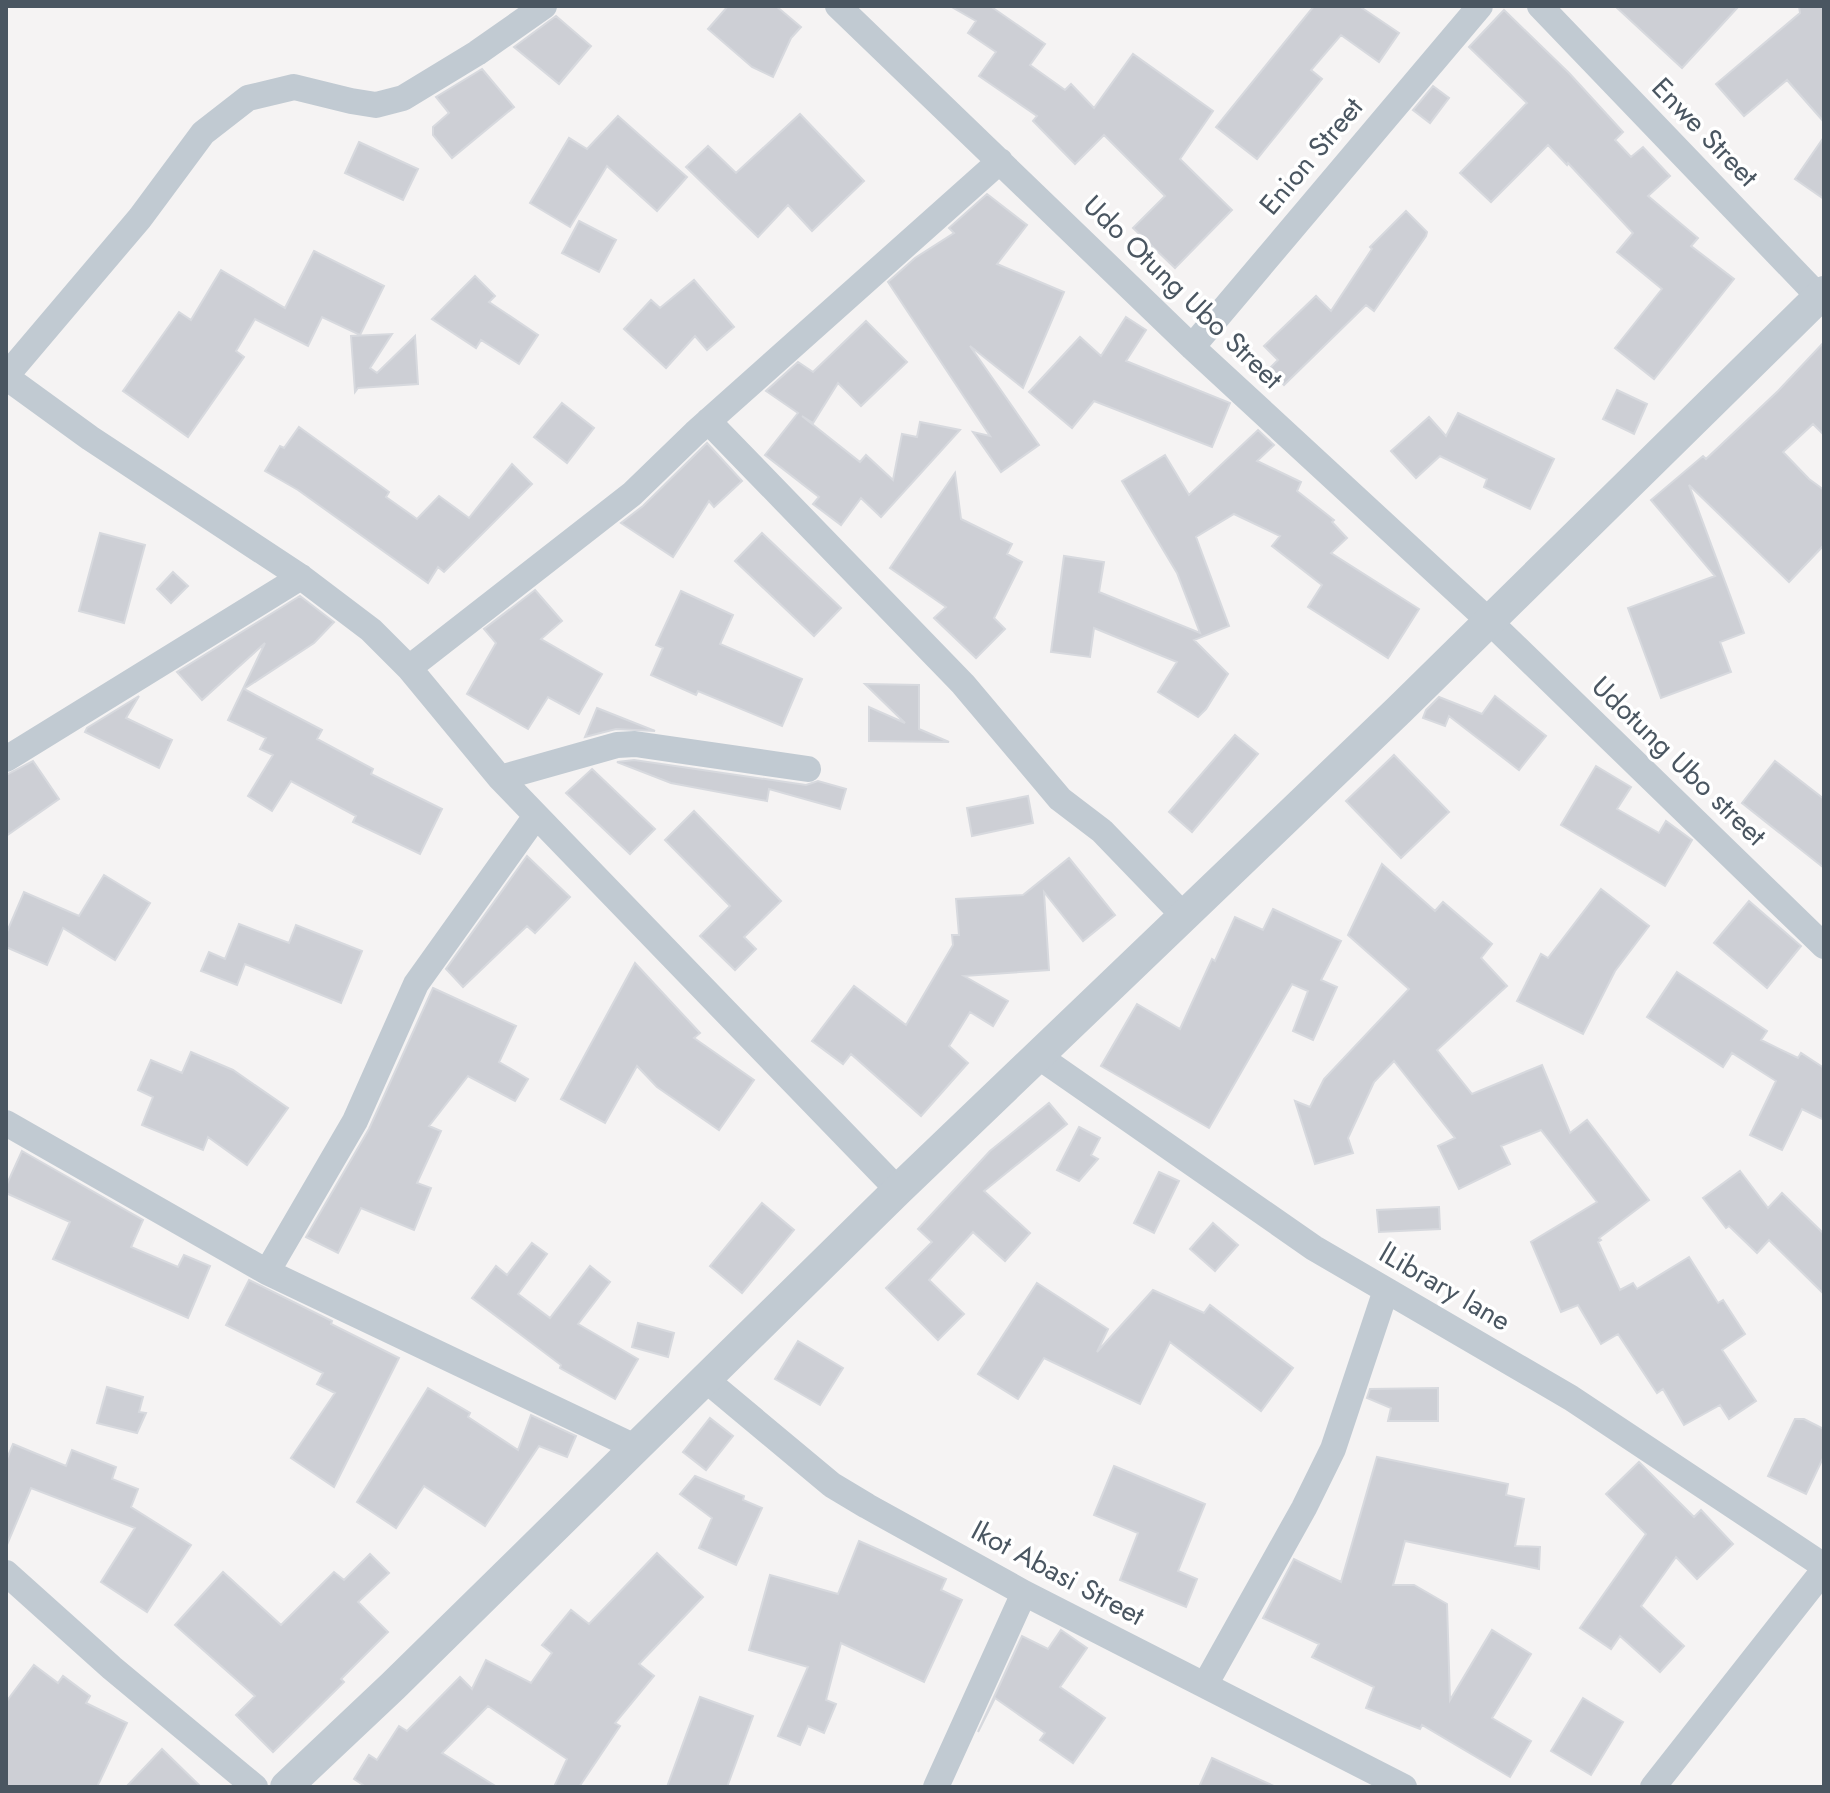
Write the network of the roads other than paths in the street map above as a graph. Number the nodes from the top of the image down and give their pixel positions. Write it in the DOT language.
graph roads {
  1 [pos="544,6"];
  2 [pos="838,6"];
  3 [pos="1480,6"];
  4 [pos="1540,6"];
  5 [pos="1000,161"];
  6 [pos="1822,297"];
  7 [pos="1192,347"];
  8 [pos="6,376"];
  9 [pos="708,421"];
  10 [pos="301,577"];
  11 [pos="1489,621"];
  12 [pos="409,668"];
  13 [pos="6,759"];
  14 [pos="808,769"];
  15 [pos="500,778"];
  16 [pos="536,816"];
  17 [pos="1184,916"];
  18 [pos="1824,946"];
  19 [pos="1038,1056"];
  20 [pos="6,1123"];
  21 [pos="898,1190"];
  22 [pos="267,1272"];
  23 [pos="1386,1290"];
  24 [pos="705,1379"];
  25 [pos="635,1447"];
  26 [pos="1824,1568"];
  27 [pos="6,1573"];
  28 [pos="1024,1593"];
  29 [pos="1205,1685"];
  30 [pos="290,1786"];
  31 [pos="255,1787"];
  32 [pos="936,1787"];
  33 [pos="1404,1787"];
  34 [pos="1653,1787"];
  1 -- 8 [label="street"];
  2 -- 5 [label="street, Udo Otung Ubo Street"];
  3 -- 7 [label="street, Enion Street"];
  4 -- 6 [label="street, Enwe Street"];
  5 -- 7 [label="street, Udo Otung Ubo Street"];
  5 -- 9 [label="street"];
  6 -- 11 [label="street"];
  7 -- 11 [label="street, Udo Otung Ubo Street"];
  8 -- 10 [label="street"];
  9 -- 12 [label="street"];
  9 -- 17 [label="street"];
  10 -- 12 [label="street"];
  10 -- 13 [label="street"];
  11 -- 17 [label="street"];
  11 -- 18 [label="street, Udotung Ubo street"];
  12 -- 15 [label="street"];
  14 -- 15 [label="street"];
  15 -- 16 [label="street"];
  16 -- 21 [label="street"];
  16 -- 22 [label="street"];
  17 -- 19 [label="street"];
  19 -- 21 [label="street"];
  19 -- 23 [label="street, lLibrary lane"];
  20 -- 22 [label="street"];
  21 -- 24 [label="street"];
  22 -- 25 [label="street"];
  23 -- 26 [label="street, lLibrary lane"];
  23 -- 29 [label="street"];
  24 -- 25 [label="street"];
  24 -- 28 [label="street, Ikot Abasi Street"];
  25 -- 30 [label="street"];
  26 -- 34 [label="street"];
  27 -- 31 [label="street"];
  28 -- 29 [label="street, Ikot Abasi Street"];
  28 -- 32 [label="street"];
  29 -- 33 [label="street, Ikot Abasi Street"];
}
